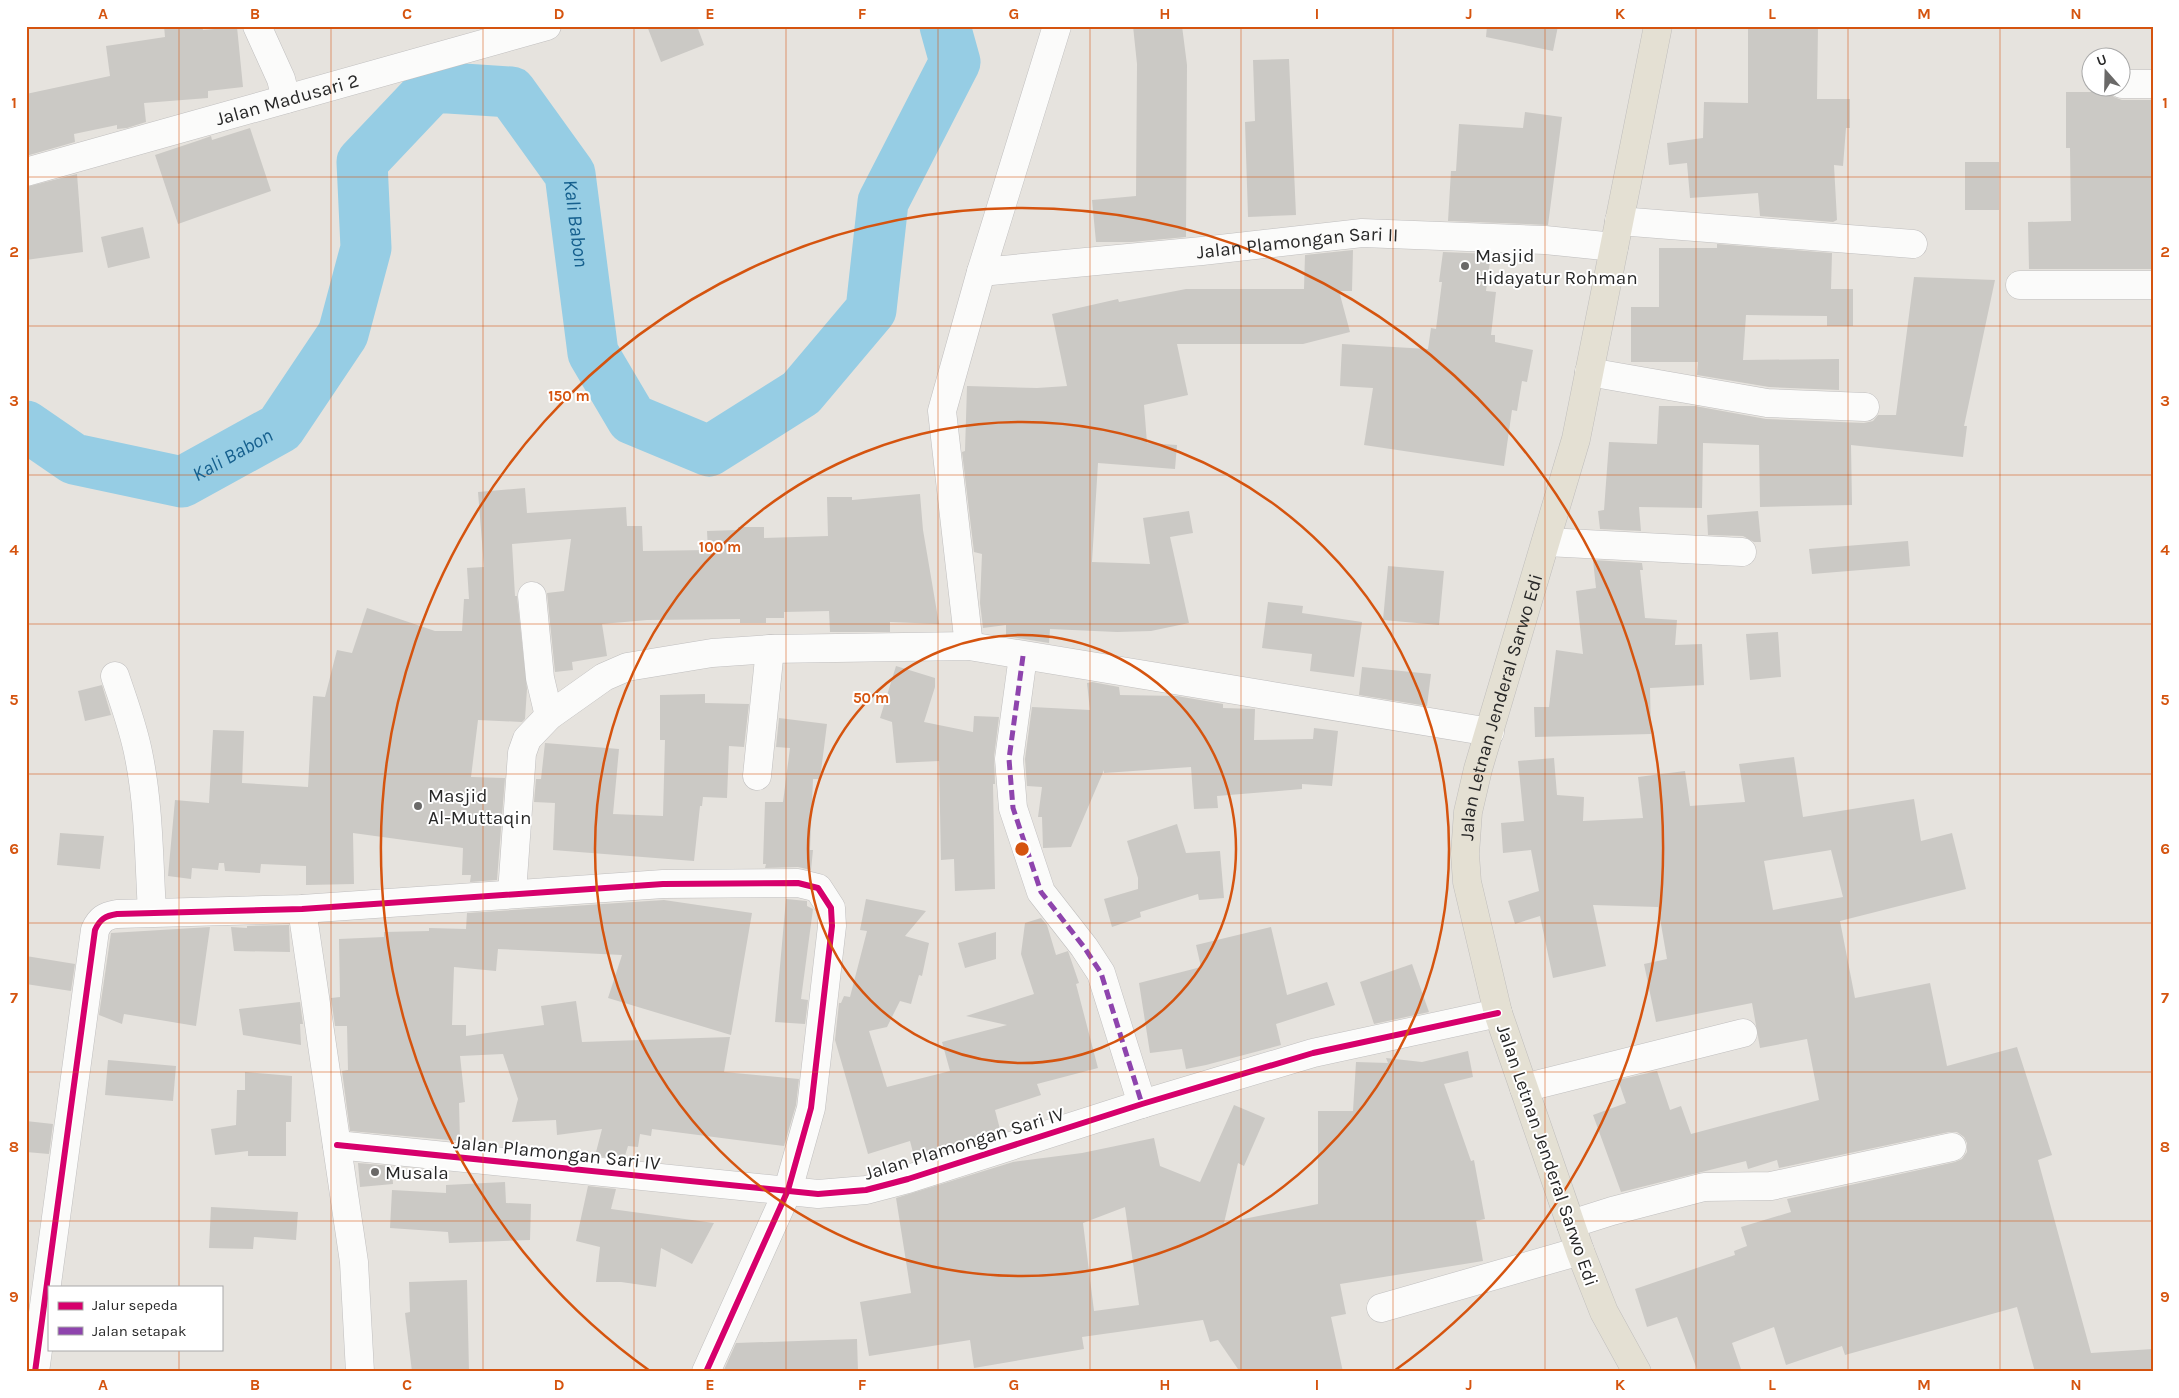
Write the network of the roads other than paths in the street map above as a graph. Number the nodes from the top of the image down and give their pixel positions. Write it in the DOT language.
graph roads {
  1 [pos="257,26"];
  2 [pos="547,26"];
  3 [pos="1057,26"];
  4 [pos="1658,26"];
  5 [pos="2132,84"];
  6 [pos="2153,84"];
  7 [pos="286,99"];
  8 [pos="26,172"];
  9 [pos="1616,234"];
  10 [pos="1912,244"];
  11 [pos="981,272"];
  12 [pos="2153,285"];
  13 [pos="2020,286"];
  14 [pos="1589,372"];
  15 [pos="1865,407"];
  16 [pos="1546,542"];
  17 [pos="1742,552"];
  18 [pos="532,596"];
  19 [pos="969,646"];
  20 [pos="770,649"];
  21 [pos="1023,656"];
  22 [pos="115,676"];
  23 [pos="549,716"];
  24 [pos="1490,732"];
  25 [pos="757,776"];
  26 [pos="512,893"];
  27 [pos="302,909"];
  28 [pos="152,912"];
  29 [pos="1498,1013"];
  30 [pos="1743,1033"];
  31 [pos="1524,1088"];
  32 [pos="1142,1104"];
  33 [pos="337,1145"];
  34 [pos="1952,1148"];
  35 [pos="788,1190"];
  36 [pos="1571,1224"];
  37 [pos="1580,1251"];
  38 [pos="1381,1308"];
  39 [pos="353,1371"];
  40 [pos="36,1372"];
  41 [pos="706,1372"];
  42 [pos="1637,1372"];
  1 -- 7 [label="street"];
  2 -- 7 [label="street, Jalan Madusari 2"];
  3 -- 11 [label="street"];
  4 -- 9 [label="main road, Jalan Letnan Jenderal Sarwo Edi"];
  5 -- 6 [label="street"];
  7 -- 8 [label="street, Jalan Madusari 2"];
  9 -- 10 [label="street, Jalan Plamongan Sari II"];
  9 -- 11 [label="street, Jalan Plamongan Sari II"];
  9 -- 14 [label="main road, Jalan Letnan Jenderal Sarwo Edi"];
  11 -- 19 [label="street"];
  12 -- 13 [label="street"];
  14 -- 15 [label="street"];
  14 -- 16 [label="main road, Jalan Letnan Jenderal Sarwo Edi"];
  16 -- 17 [label="street"];
  16 -- 24 [label="main road, Jalan Letnan Jenderal Sarwo Edi"];
  18 -- 23 [label="street"];
  19 -- 20 [label="street"];
  19 -- 21 [label="street"];
  20 -- 23 [label="street"];
  20 -- 25 [label="street"];
  21 -- 24 [label="street"];
  21 -- 32 [label="street"];
  22 -- 28 [label="street"];
  23 -- 26 [label="street"];
  24 -- 29 [label="main road, Jalan Letnan Jenderal Sarwo Edi"];
  26 -- 27 [label="street"];
  26 -- 35 [label="street"];
  27 -- 28 [label="street"];
  27 -- 33 [label="street"];
  28 -- 40 [label="street"];
  29 -- 31 [label="main road, Jalan Letnan Jenderal Sarwo Edi"];
  29 -- 32 [label="street, Jalan Plamongan Sari IV"];
  30 -- 31 [label="street"];
  31 -- 36 [label="main road, Jalan Letnan Jenderal Sarwo Edi"];
  32 -- 35 [label="street, Jalan Plamongan Sari IV"];
  33 -- 35 [label="street, Jalan Plamongan Sari IV"];
  33 -- 39 [label="street"];
  34 -- 36 [label="street"];
  35 -- 41 [label="street"];
  36 -- 37 [label="main road, Jalan Letnan Jenderal Sarwo Edi"];
  37 -- 38 [label="street"];
  37 -- 42 [label="main road, Jalan Letnan Jenderal Sarwo Edi"];
}
